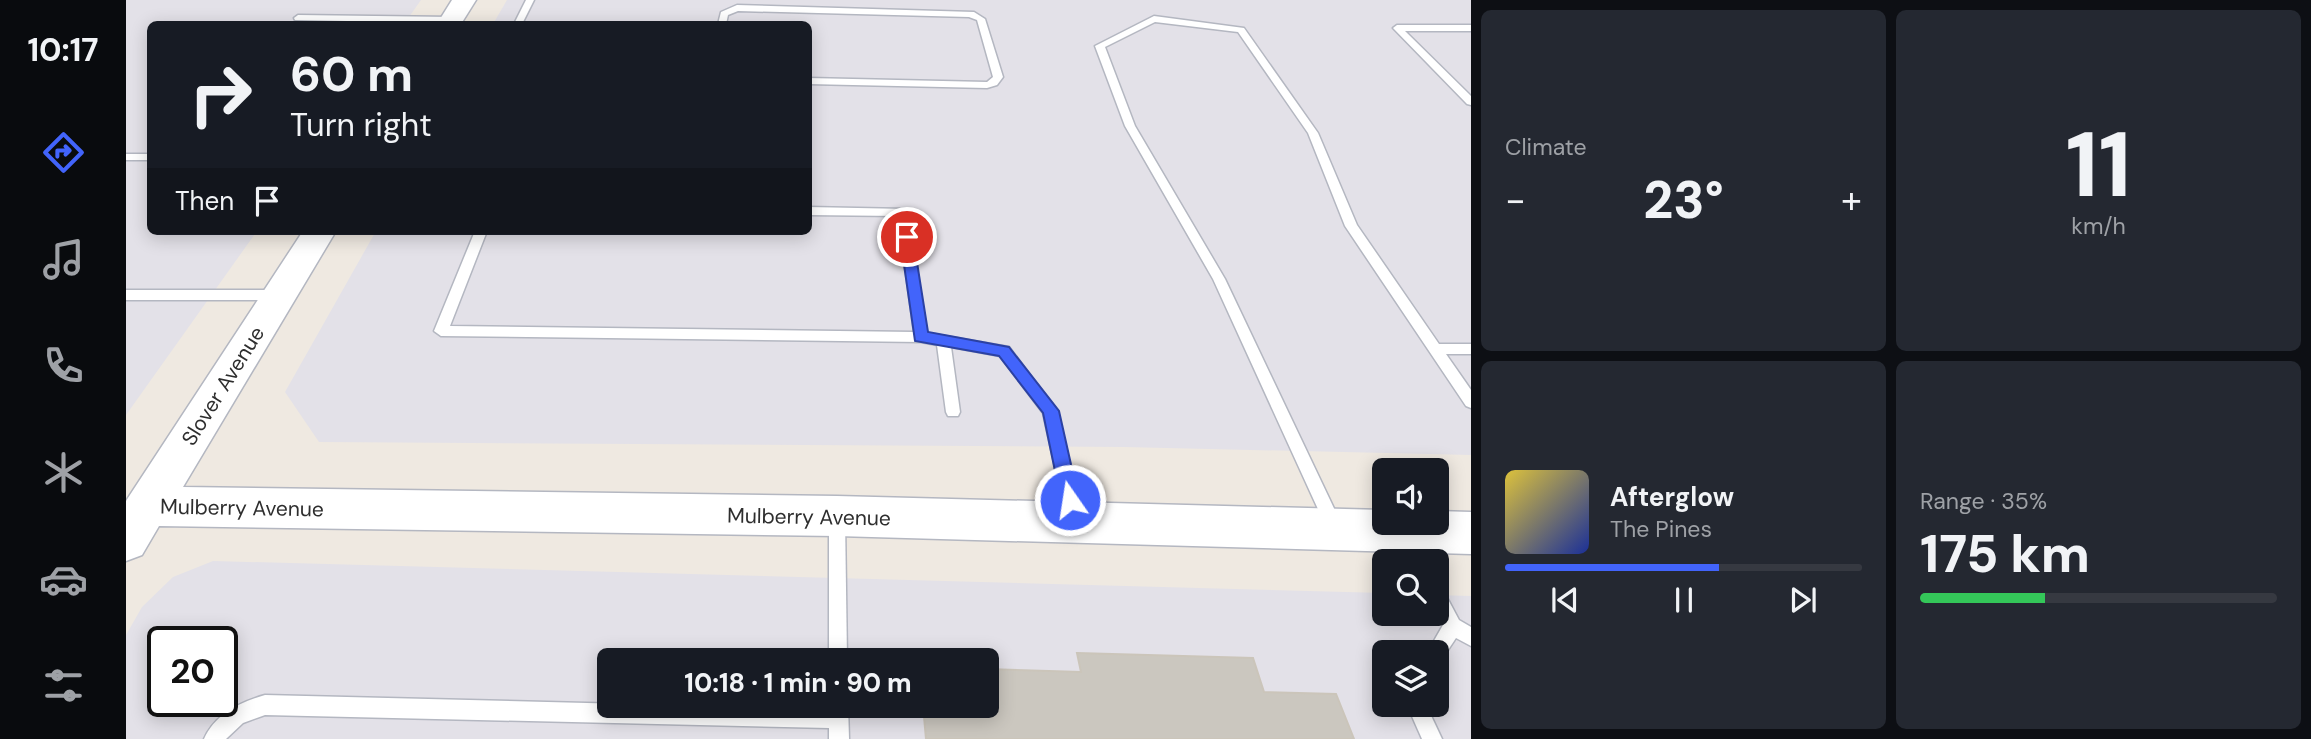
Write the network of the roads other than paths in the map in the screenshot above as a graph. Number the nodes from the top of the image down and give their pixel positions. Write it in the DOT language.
graph roads {
  1 [pos="530,0"];
  2 [pos="455,15"];
  3 [pos="298,18"];
  4 [pos="520,21"];
  5 [pos="723,21"];
  6 [pos="1471,29"];
  7 [pos="812,81"];
  8 [pos="1471,102"];
  9 [pos="126,157"];
  10 [pos="147,158"];
  11 [pos="812,211"];
  12 [pos="318,235"];
  13 [pos="479,235"];
  14 [pos="126,295"];
  15 [pos="281,295"];
  16 [pos="921,337"];
  17 [pos="943,341"];
  18 [pos="1434,348"];
  19 [pos="1471,349"];
  20 [pos="1471,402"];
  21 [pos="953,412"];
  22 [pos="837,516"];
  23 [pos="1075,522"];
  24 [pos="136,523"];
  25 [pos="1336,531"];
  26 [pos="1471,533"];
  27 [pos="1411,547"];
  28 [pos="1449,618"];
  29 [pos="1453,626"];
  30 [pos="1471,636"];
  31 [pos="1444,640"];
  32 [pos="838,648"];
  33 [pos="1422,717"];
  34 [pos="838,721"];
  35 [pos="214,739"];
  36 [pos="1432,739"];
  1 -- 4 [label="lane"];
  2 -- 3 [label="lane"];
  5 -- 7 [label="lane"];
  6 -- 8 [label="lane"];
  9 -- 10 [label="lane"];
  11 -- 16 [label="lane"];
  12 -- 15 [label="main road, Slover Avenue"];
  13 -- 16 [label="lane"];
  14 -- 15 [label="lane"];
  15 -- 24 [label="main road, Slover Avenue"];
  16 -- 17 [label="lane"];
  17 -- 21 [label="lane"];
  17 -- 23 [label="lane"];
  18 -- 19 [label="lane"];
  18 -- 20 [label="lane"];
  18 -- 25 [label="lane"];
  22 -- 23 [label="main road, Mulberry Avenue"];
  22 -- 24 [label="main road, Mulberry Avenue"];
  22 -- 32 [label="lane"];
  23 -- 25 [label="main road, Mulberry Avenue"];
  25 -- 27 [label="main road, Mulberry Avenue"];
  26 -- 27 [label="main road, Mulberry Avenue"];
  28 -- 29 [label="lane"];
  29 -- 30 [label="lane"];
  29 -- 31 [label="lane"];
  33 -- 36 [label="lane"];
  34 -- 35 [label="lane"];
}
